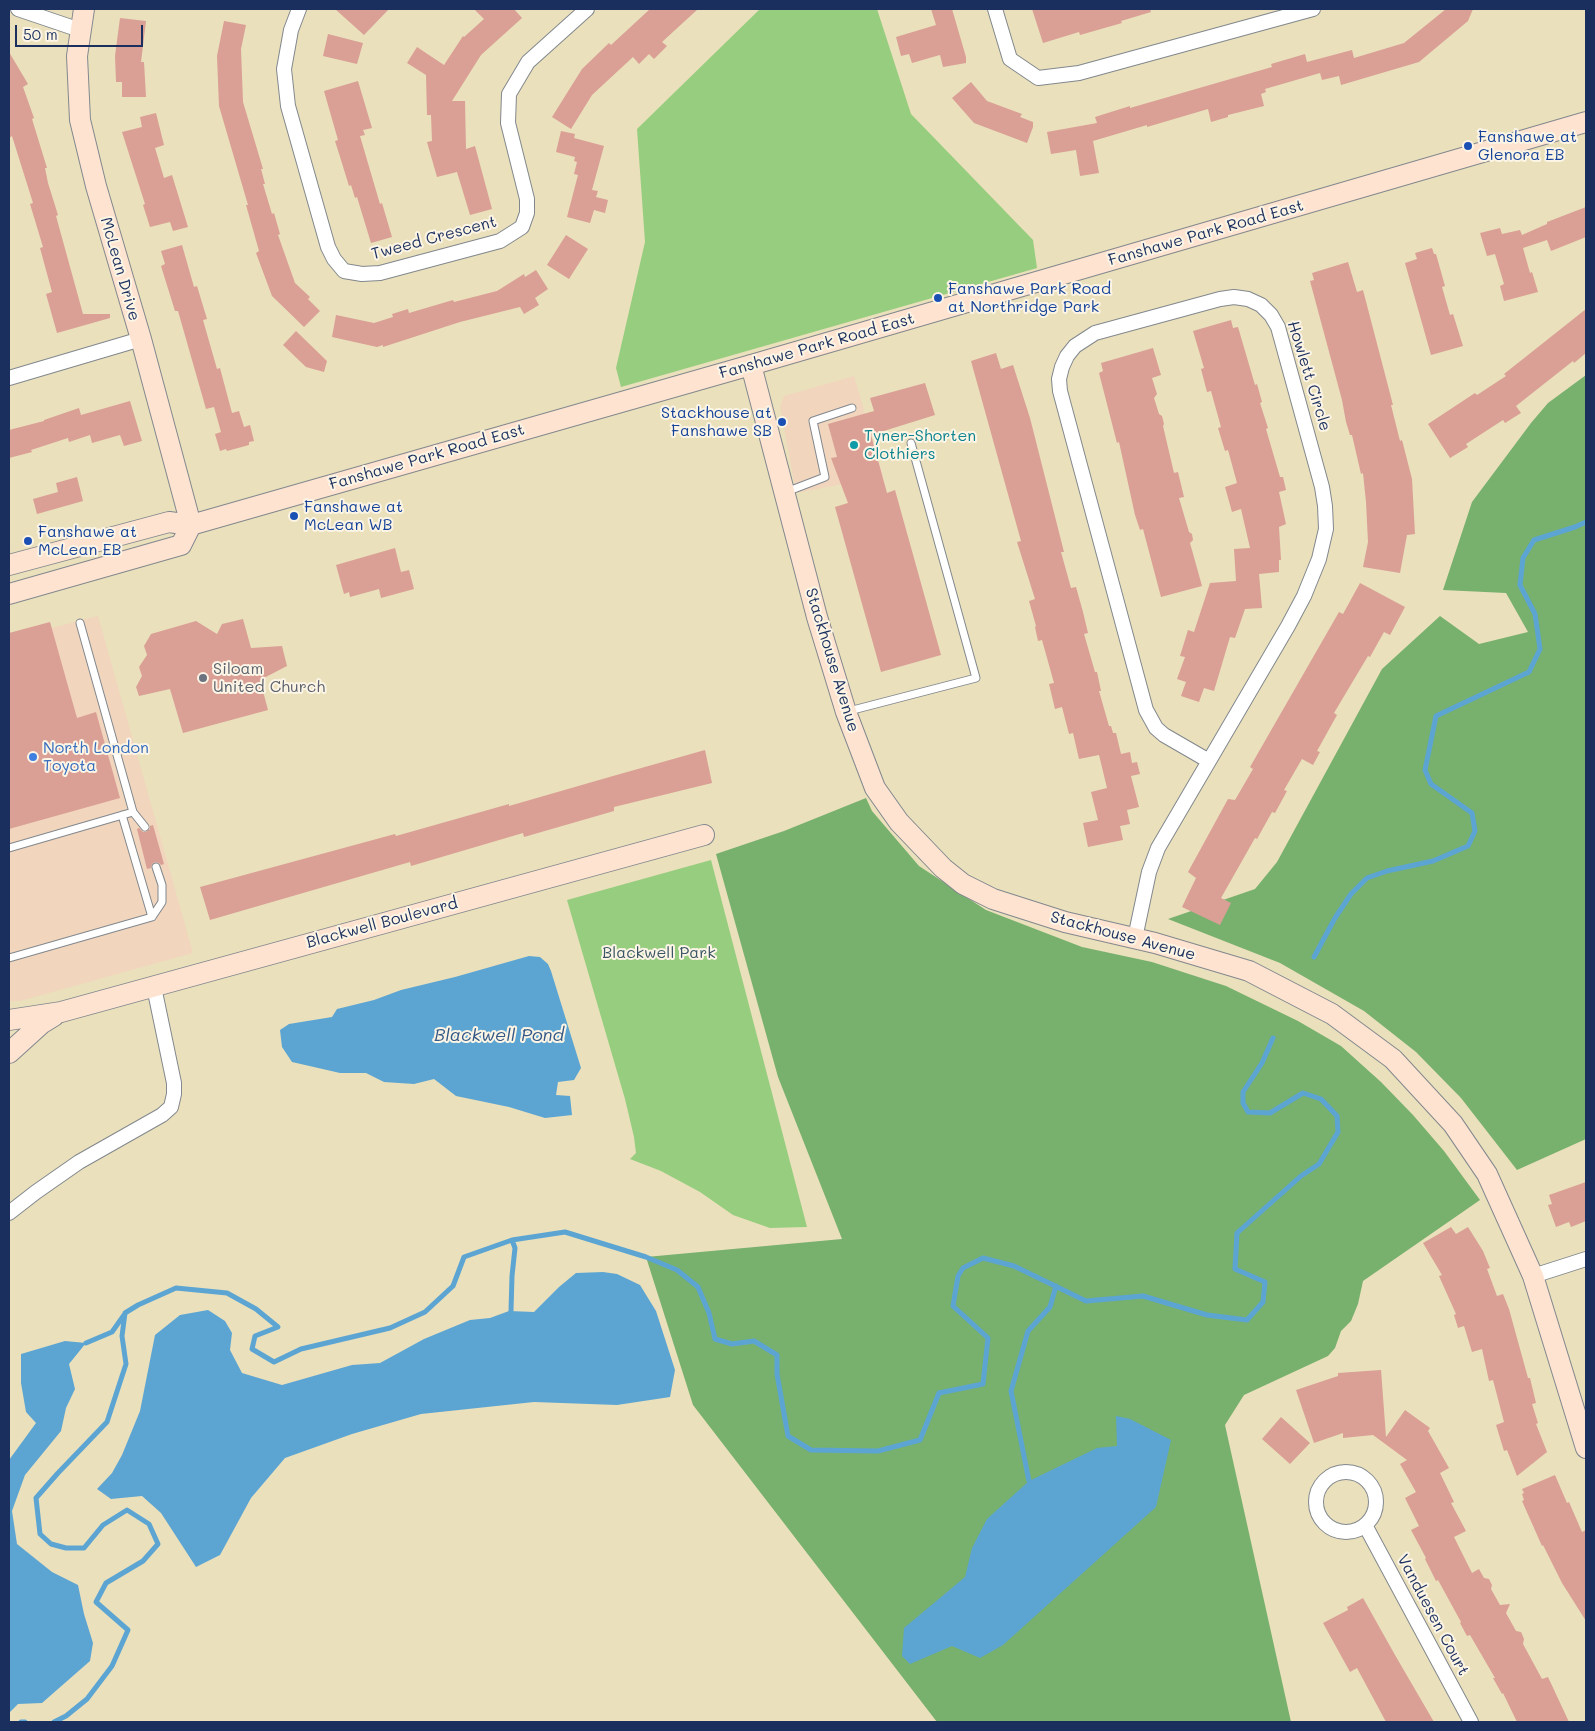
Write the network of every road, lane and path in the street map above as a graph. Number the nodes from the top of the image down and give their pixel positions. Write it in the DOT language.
graph roads {
  1 [pos="18,9"];
  2 [pos="84,9"];
  3 [pos="299,9"];
  4 [pos="587,9"];
  5 [pos="995,9"];
  6 [pos="1313,9"];
  7 [pos="80,30"];
  8 [pos="1586,122"];
  9 [pos="141,339"];
  10 [pos="751,365"];
  11 [pos="9,378"];
  12 [pos="852,408"];
  13 [pos="912,443"];
  14 [pos="784,493"];
  15 [pos="191,525"];
  16 [pos="9,565"];
  17 [pos="9,594"];
  18 [pos="80,623"];
  19 [pos="846,712"];
  20 [pos="1209,761"];
  21 [pos="133,812"];
  22 [pos="122,815"];
  23 [pos="145,827"];
  24 [pos="704,835"];
  25 [pos="9,848"];
  26 [pos="156,867"];
  27 [pos="152,918"];
  28 [pos="1135,938"];
  29 [pos="9,958"];
  30 [pos="154,987"];
  31 [pos="61,1012"];
  32 [pos="9,1020"];
  33 [pos="9,1052"];
  34 [pos="9,1213"];
  35 [pos="1586,1259"];
  36 [pos="1534,1276"];
  37 [pos="1586,1448"];
  38 [pos="1365,1525"];
  39 [pos="1471,1722"];
  1 -- 7 [label="street"];
  2 -- 7 [label="street, McLean Drive"];
  3 -- 4 [label="street, Tweed Crescent"];
  5 -- 6 [label="street"];
  7 -- 9 [label="street, McLean Drive"];
  8 -- 10 [label="street, Fanshawe Park Road East"];
  9 -- 11 [label="street"];
  9 -- 15 [label="street, McLean Drive"];
  10 -- 14 [label="street, Stackhouse Avenue"];
  10 -- 15 [label="street, Fanshawe Park Road East"];
  12 -- 14 [label="lane"];
  13 -- 19 [label="lane"];
  14 -- 19 [label="street, Stackhouse Avenue"];
  15 -- 16 [label="street, Fanshawe Park Road East"];
  15 -- 17 [label="street"];
  18 -- 21 [label="lane"];
  19 -- 28 [label="street, Stackhouse Avenue"];
  20 -- 20 [label="street, Howlett Circle"];
  20 -- 28 [label="street, Howlett Circle"];
  21 -- 22 [label="lane"];
  21 -- 23 [label="lane"];
  22 -- 25 [label="lane"];
  22 -- 27 [label="lane"];
  24 -- 30 [label="street, Blackwell Boulevard"];
  26 -- 27 [label="lane"];
  27 -- 29 [label="lane"];
  28 -- 36 [label="street, Stackhouse Avenue"];
  30 -- 31 [label="street, Blackwell Boulevard"];
  30 -- 34 [label="street"];
  31 -- 32 [label="street, Blackwell Boulevard"];
  31 -- 33 [label="street, Blackwell Boulevard"];
  35 -- 36 [label="street"];
  36 -- 37 [label="street, Stackhouse Avenue"];
  38 -- 38 [label="street"];
  38 -- 39 [label="street, Vanduesen Court"];
}
